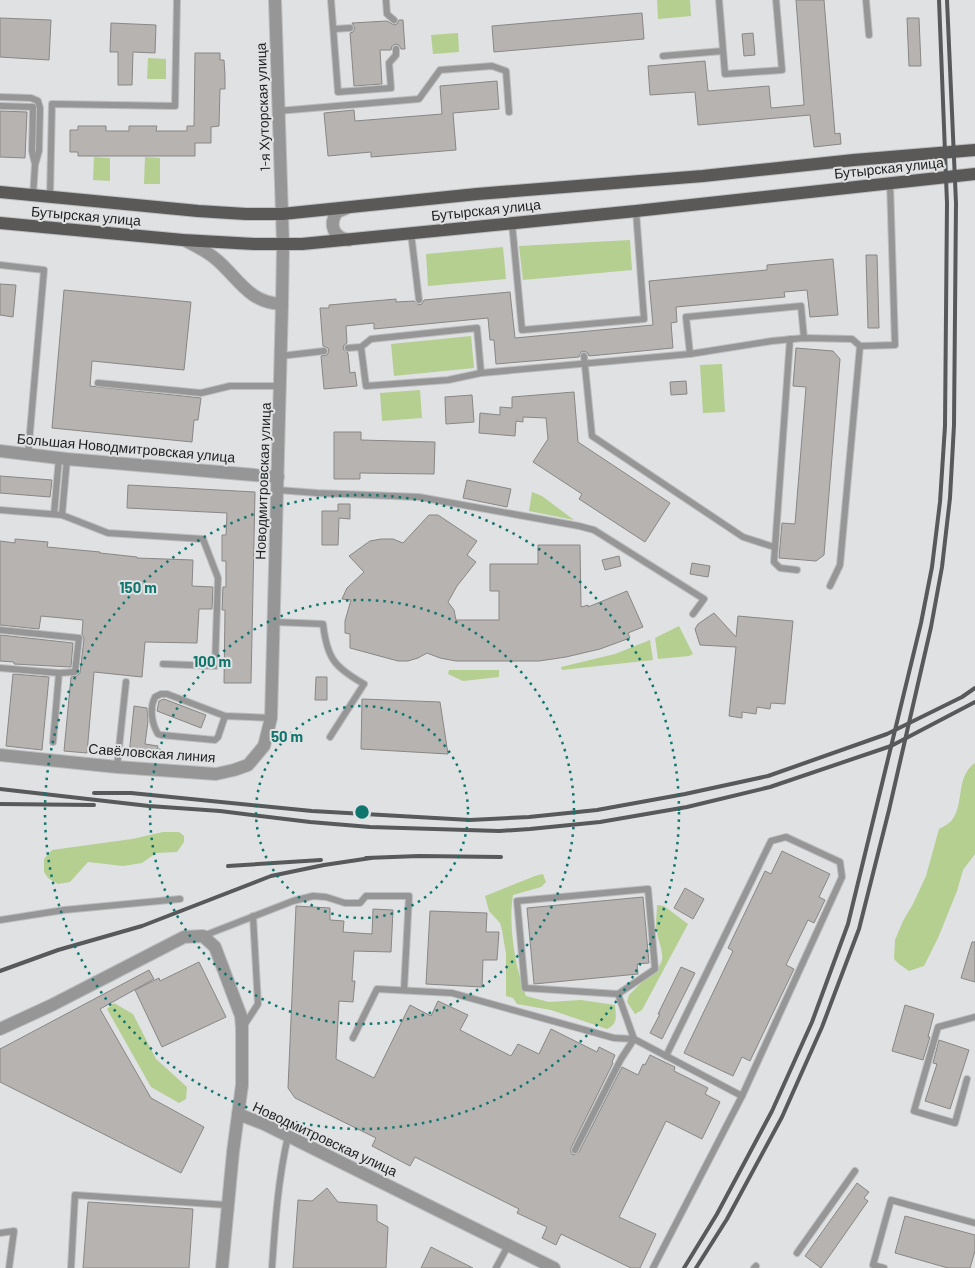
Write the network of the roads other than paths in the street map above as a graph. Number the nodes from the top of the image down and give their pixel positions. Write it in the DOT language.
graph roads {
  1 [pos="177,0"];
  2 [pos="275,0"];
  3 [pos="332,0"];
  4 [pos="386,0"];
  5 [pos="719,0"];
  6 [pos="776,0"];
  7 [pos="866,0"];
  8 [pos="394,20"];
  9 [pos="350,28"];
  10 [pos="334,29"];
  11 [pos="869,36"];
  12 [pos="396,49"];
  13 [pos="723,51"];
  14 [pos="663,56"];
  15 [pos="0,97"];
  16 [pos="0,106"];
  17 [pos="278,111"];
  18 [pos="509,112"];
  19 [pos="975,150"];
  20 [pos="35,165"];
  21 [pos="975,174"];
  22 [pos="890,182"];
  23 [pos="0,192"];
  24 [pos="33,196"];
  25 [pos="50,197"];
  26 [pos="347,208"];
  27 [pos="636,211"];
  28 [pos="282,214"];
  29 [pos="0,223"];
  30 [pos="512,223"];
  31 [pos="411,233"];
  32 [pos="183,240"];
  33 [pos="349,240"];
  34 [pos="283,245"];
  35 [pos="0,265"];
  36 [pos="419,300"];
  37 [pos="282,304"];
  38 [pos="421,325"];
  39 [pos="422,333"];
  40 [pos="804,338"];
  41 [pos="790,339"];
  42 [pos="860,346"];
  43 [pos="361,347"];
  44 [pos="348,348"];
  45 [pos="324,351"];
  46 [pos="690,354"];
  47 [pos="281,356"];
  48 [pos="584,356"];
  49 [pos="585,364"];
  50 [pos="481,373"];
  51 [pos="98,384"];
  52 [pos="280,386"];
  53 [pos="0,451"];
  54 [pos="28,454"];
  55 [pos="63,458"];
  56 [pos="278,483"];
  57 [pos="0,510"];
  58 [pos="54,514"];
  59 [pos="62,515"];
  60 [pos="774,547"];
  61 [pos="797,570"];
  62 [pos="830,586"];
  63 [pos="693,614"];
  64 [pos="274,622"];
  65 [pos="0,630"];
  66 [pos="164,664"];
  67 [pos="0,668"];
  68 [pos="58,674"];
  69 [pos="126,682"];
  70 [pos="225,716"];
  71 [pos="271,718"];
  72 [pos="330,737"];
  73 [pos="53,742"];
  74 [pos="0,755"];
  75 [pos="117,767"];
  76 [pos="180,899"];
  77 [pos="252,916"];
  78 [pos="0,920"];
  79 [pos="203,936"];
  80 [pos="404,990"];
  81 [pos="618,994"];
  82 [pos="975,1017"];
  83 [pos="242,1028"];
  84 [pos="0,1029"];
  85 [pos="352,1038"];
  86 [pos="634,1039"];
  87 [pos="666,1056"];
  88 [pos="967,1079"];
  89 [pos="742,1096"];
  90 [pos="238,1114"];
  91 [pos="288,1136"];
  92 [pos="575,1150"];
  93 [pos="855,1171"];
  94 [pos="227,1205"];
  95 [pos="975,1223"];
  96 [pos="0,1233"];
  97 [pos="509,1244"];
  98 [pos="798,1253"];
  99 [pos="9,1268"];
  100 [pos="71,1268"];
  101 [pos="222,1268"];
  102 [pos="272,1268"];
  103 [pos="496,1268"];
  104 [pos="554,1268"];
  105 [pos="653,1268"];
  106 [pos="884,1268"];
  1 -- 25 [label="lane"];
  2 -- 17 [label="street, 1-я Хуторская улица"];
  3 -- 10 [label="lane"];
  4 -- 8 [label="lane"];
  5 -- 13 [label="lane"];
  6 -- 13 [label="lane"];
  7 -- 11 [label="lane"];
  9 -- 10 [label="lane"];
  10 -- 12 [label="lane"];
  13 -- 14 [label="lane"];
  15 -- 20 [label="lane"];
  16 -- 20 [label="lane"];
  17 -- 18 [label="lane"];
  17 -- 28 [label="street, 1-я Хуторская улица"];
  19 -- 26 [label="main road, Бутырская улица"];
  20 -- 24 [label="lane"];
  21 -- 22 [label="main road, Бутырская улица"];
  22 -- 27 [label="main road, Бутырская улица"];
  22 -- 42 [label="lane"];
  23 -- 24 [label="main road, Бутырская улица"];
  24 -- 25 [label="main road, Бутырская улица"];
  25 -- 28 [label="main road, Бутырская улица"];
  26 -- 28 [label="main road, Бутырская улица"];
  26 -- 33 [label="street"];
  27 -- 30 [label="main road, Бутырская улица"];
  27 -- 30 [label="lane"];
  28 -- 34 [label="street, 1-я Хуторская улица"];
  29 -- 32 [label="main road, Бутырская улица"];
  30 -- 31 [label="main road, Бутырская улица"];
  31 -- 33 [label="main road, Бутырская улица"];
  31 -- 36 [label="lane"];
  32 -- 34 [label="main road, Бутырская улица"];
  32 -- 37 [label="street"];
  33 -- 34 [label="main road, Бутырская улица"];
  34 -- 37 [label="street, Новодмитровская улица"];
  35 -- 54 [label="lane"];
  37 -- 47 [label="street, Новодмитровская улица"];
  38 -- 39 [label="lane"];
  39 -- 43 [label="lane"];
  39 -- 50 [label="lane"];
  40 -- 41 [label="lane"];
  40 -- 42 [label="lane"];
  40 -- 46 [label="lane"];
  41 -- 46 [label="lane"];
  41 -- 60 [label="lane"];
  42 -- 62 [label="lane"];
  43 -- 44 [label="lane"];
  43 -- 50 [label="lane"];
  45 -- 47 [label="lane"];
  46 -- 49 [label="lane"];
  47 -- 52 [label="street, Новодмитровская улица"];
  48 -- 49 [label="lane"];
  49 -- 50 [label="lane"];
  49 -- 60 [label="lane"];
  51 -- 52 [label="lane"];
  52 -- 56 [label="street, Новодмитровская улица"];
  53 -- 54 [label="street, Большая Новодмитровская улица"];
  54 -- 55 [label="street, Большая Новодмитровская улица"];
  55 -- 56 [label="street, Большая Новодмитровская улица"];
  55 -- 58 [label="lane"];
  55 -- 59 [label="lane"];
  56 -- 63 [label="lane"];
  56 -- 64 [label="street, Новодмитровская улица"];
  57 -- 58 [label="lane"];
  58 -- 59 [label="lane"];
  59 -- 66 [label="lane"];
  60 -- 61 [label="lane"];
  64 -- 71 [label="street, Новодмитровская улица"];
  64 -- 72 [label="lane"];
  65 -- 68 [label="lane"];
  67 -- 68 [label="lane"];
  68 -- 73 [label="lane"];
  69 -- 75 [label="lane"];
  70 -- 70 [label="lane"];
  70 -- 71 [label="lane"];
  71 -- 75 [label="street, Савёловская линия"];
  74 -- 75 [label="street, Савёловская линия"];
  76 -- 78 [label="lane"];
  77 -- 79 [label="lane"];
  77 -- 80 [label="lane"];
  77 -- 83 [label="lane"];
  79 -- 83 [label="street, Новодмитровская улица"];
  79 -- 84 [label="street"];
  80 -- 85 [label="lane"];
  80 -- 86 [label="lane"];
  81 -- 81 [label="lane"];
  81 -- 86 [label="lane"];
  82 -- 88 [label="lane"];
  83 -- 90 [label="street, Новодмитровская улица"];
  86 -- 87 [label="lane"];
  86 -- 92 [label="lane"];
  87 -- 89 [label="lane"];
  87 -- 89 [label="lane"];
  89 -- 105 [label="lane"];
  90 -- 91 [label="street, Новодмитровская улица"];
  90 -- 94 [label="street"];
  91 -- 97 [label="street, Новодмитровская улица"];
  91 -- 102 [label="lane"];
  93 -- 98 [label="lane"];
  94 -- 100 [label="lane"];
  94 -- 101 [label="street"];
  95 -- 106 [label="lane"];
  96 -- 99 [label="lane"];
  97 -- 103 [label="lane"];
  97 -- 104 [label="street, Новодмитровская улица"];
}
